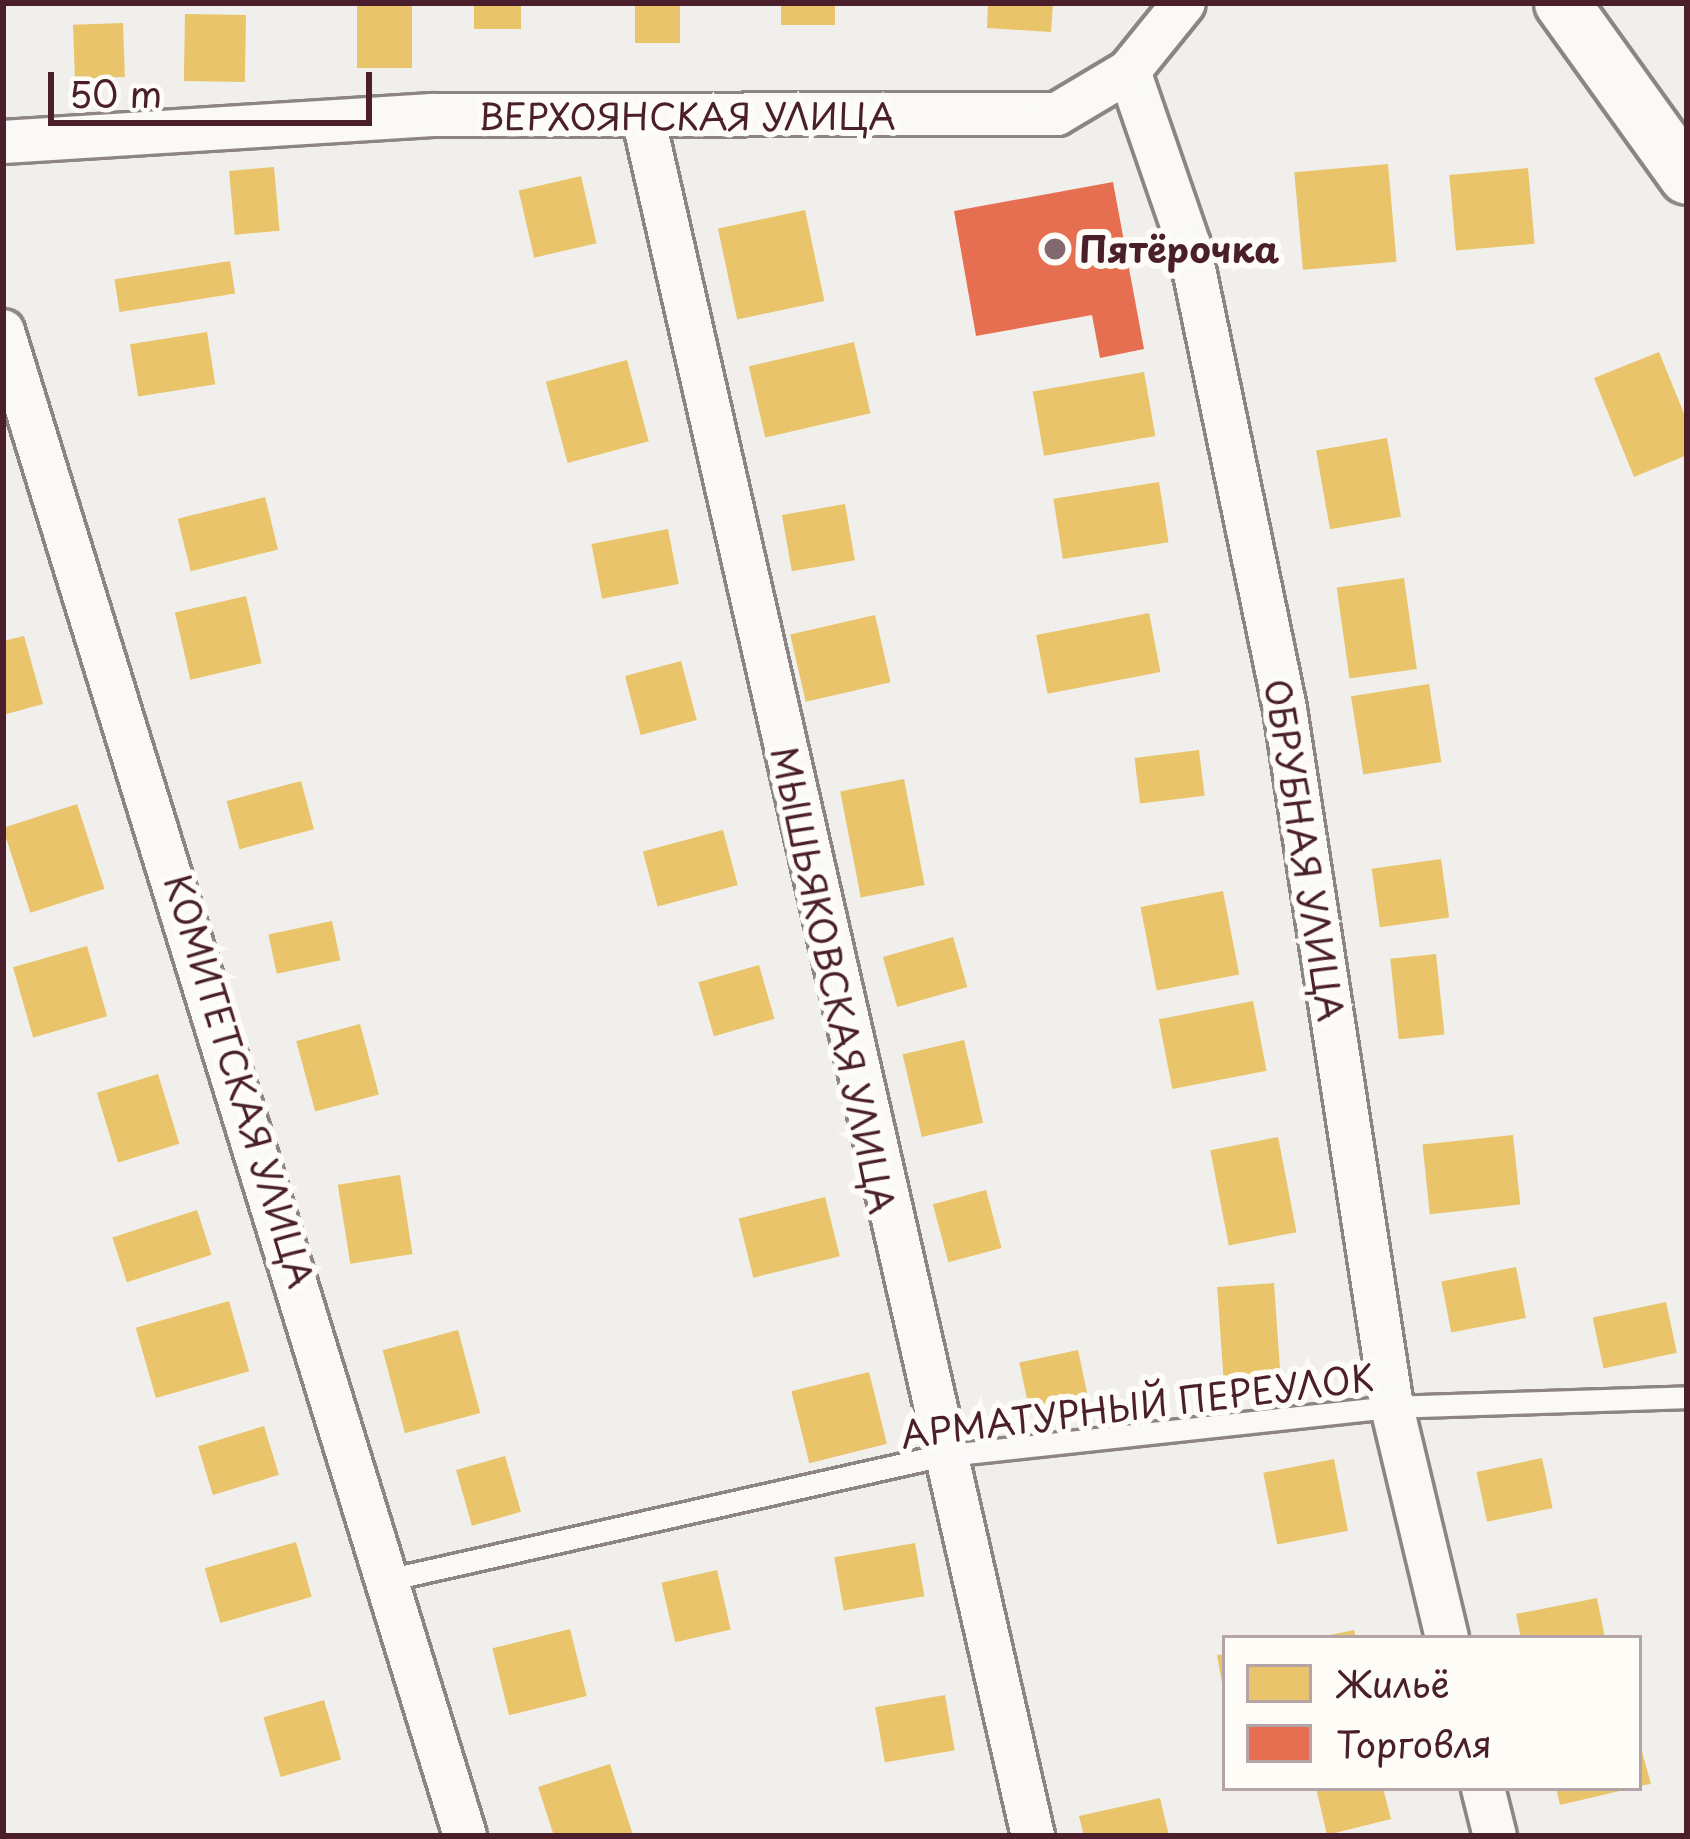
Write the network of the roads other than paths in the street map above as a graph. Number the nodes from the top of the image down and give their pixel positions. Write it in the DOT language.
graph roads {
  1 [pos="1184,3"];
  2 [pos="1562,3"];
  3 [pos="1129,71"];
  4 [pos="644,121"];
  5 [pos="3,142"];
  6 [pos="1687,177"];
  7 [pos="3,331"];
  8 [pos="1687,1396"];
  9 [pos="1392,1407"];
  10 [pos="940,1456"];
  11 [pos="391,1579"];
  12 [pos="1446,1635"];
  13 [pos="1484,1791"];
  14 [pos="465,1836"];
  15 [pos="1033,1836"];
  16 [pos="1495,1836"];
  1 -- 3 [label="street, ВЕРХОЯНСКАЯ УЛИЦА"];
  2 -- 6 [label="street"];
  3 -- 4 [label="street, ВЕРХОЯНСКАЯ УЛИЦА"];
  3 -- 9 [label="street, ОБРУБНАЯ УЛИЦА"];
  4 -- 5 [label="street, ВЕРХОЯНСКАЯ УЛИЦА"];
  4 -- 10 [label="street, МЫШЬЯКОВСКАЯ УЛИЦА"];
  7 -- 11 [label="street, КОМИТЕТСКАЯ УЛИЦА"];
  8 -- 9 [label="lane, АРМАТУРНЫЙ ПЕРЕУЛОК"];
  9 -- 10 [label="lane, АРМАТУРНЫЙ ПЕРЕУЛОК"];
  9 -- 12 [label="street, ОБРУБНАЯ УЛИЦА"];
  10 -- 11 [label="lane, АРМАТУРНЫЙ ПЕРЕУЛОК"];
  10 -- 15 [label="street, МЫШЬЯКОВСКАЯ УЛИЦА"];
  11 -- 14 [label="street, КОМИТЕТСКАЯ УЛИЦА"];
  13 -- 16 [label="street"];
}
